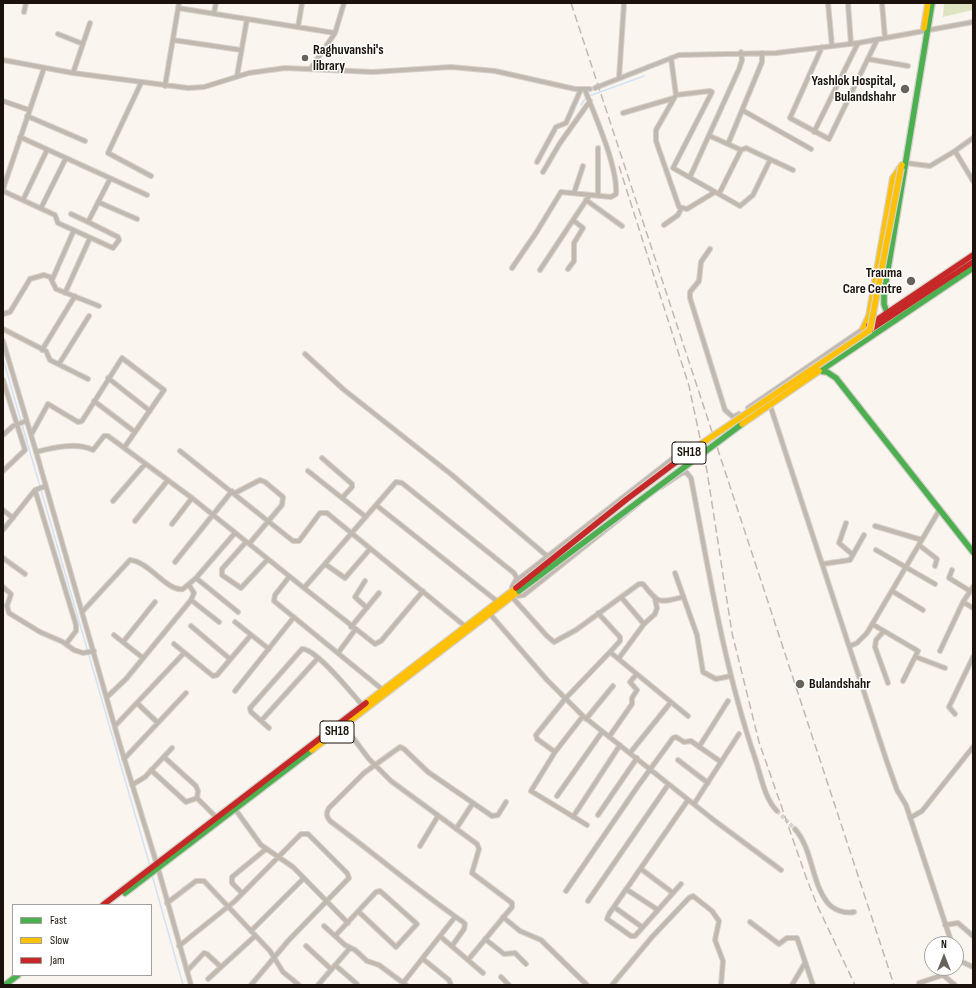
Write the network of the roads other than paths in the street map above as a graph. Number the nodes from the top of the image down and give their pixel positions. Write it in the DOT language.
graph roads {
  1 [pos="26,3"];
  2 [pos="179,3"];
  3 [pos="216,3"];
  4 [pos="302,3"];
  5 [pos="344,3"];
  6 [pos="624,3"];
  7 [pos="828,3"];
  8 [pos="848,3"];
  9 [pos="882,3"];
  10 [pos="928,3"];
  11 [pos="932,3"];
  12 [pos="178,8"];
  13 [pos="24,12"];
  14 [pos="214,13"];
  15 [pos="247,19"];
  16 [pos="973,22"];
  17 [pos="90,23"];
  18 [pos="298,27"];
  19 [pos="335,32"];
  20 [pos="925,32"];
  21 [pos="58,34"];
  22 [pos="885,38"];
  23 [pos="173,40"];
  24 [pos="877,40"];
  25 [pos="858,43"];
  26 [pos="83,44"];
  27 [pos="851,44"];
  28 [pos="832,46"];
  29 [pos="822,47"];
  30 [pos="241,50"];
  31 [pos="741,52"];
  32 [pos="762,53"];
  33 [pos="670,58"];
  34 [pos="868,59"];
  35 [pos="3,60"];
  36 [pos="908,66"];
  37 [pos="44,68"];
  38 [pos="310,68"];
  39 [pos="73,73"];
  40 [pos="237,76"];
  41 [pos="619,78"];
  42 [pos="141,83"];
  43 [pos="165,86"];
  44 [pos="597,87"];
  45 [pos="585,90"];
  46 [pos="675,96"];
  47 [pos="3,101"];
  48 [pos="590,101"];
  49 [pos="29,110"];
  50 [pos="742,110"];
  51 [pos="623,113"];
  52 [pos="27,116"];
  53 [pos="814,132"];
  54 [pos="710,136"];
  55 [pos="20,137"];
  56 [pos="973,138"];
  57 [pos="85,141"];
  58 [pos="728,144"];
  59 [pos="598,148"];
  60 [pos="811,149"];
  61 [pos="47,150"];
  62 [pos="741,150"];
  63 [pos="955,151"];
  64 [pos="66,158"];
  65 [pos="770,160"];
  66 [pos="537,162"];
  67 [pos="903,165"];
  68 [pos="582,166"];
  69 [pos="793,170"];
  70 [pos="543,172"];
  71 [pos="151,176"];
  72 [pos="690,177"];
  73 [pos="110,179"];
  74 [pos="973,181"];
  75 [pos="3,190"];
  76 [pos="574,193"];
  77 [pos="717,193"];
  78 [pos="147,195"];
  79 [pos="589,196"];
  80 [pos="598,196"];
  81 [pos="23,200"];
  82 [pos="586,200"];
  83 [pos="98,202"];
  84 [pos="41,208"];
  85 [pos="681,209"];
  86 [pos="71,214"];
  87 [pos="137,220"];
  88 [pos="574,220"];
  89 [pos="88,222"];
  90 [pos="664,225"];
  91 [pos="622,226"];
  92 [pos="74,230"];
  93 [pos="90,238"];
  94 [pos="710,249"];
  95 [pos="973,255"];
  96 [pos="973,262"];
  97 [pos="512,268"];
  98 [pos="973,268"];
  99 [pos="568,269"];
  100 [pos="540,270"];
  101 [pos="52,280"];
  102 [pos="65,292"];
  103 [pos="75,296"];
  104 [pos="99,306"];
  105 [pos="887,313"];
  106 [pos="3,314"];
  107 [pos="89,316"];
  108 [pos="3,329"];
  109 [pos="863,330"];
  110 [pos="870,330"];
  111 [pos="3,341"];
  112 [pos="42,350"];
  113 [pos="305,354"];
  114 [pos="59,364"];
  115 [pos="820,371"];
  116 [pos="108,378"];
  117 [pos="88,379"];
  118 [pos="3,380"];
  119 [pos="94,401"];
  120 [pos="770,405"];
  121 [pos="150,411"];
  122 [pos="21,422"];
  123 [pos="135,432"];
  124 [pos="3,434"];
  125 [pos="31,435"];
  126 [pos="124,448"];
  127 [pos="686,448"];
  128 [pos="180,451"];
  129 [pos="36,452"];
  130 [pos="322,458"];
  131 [pos="145,464"];
  132 [pos="3,471"];
  133 [pos="308,471"];
  134 [pos="168,480"];
  135 [pos="40,487"];
  136 [pos="234,492"];
  137 [pos="192,498"];
  138 [pos="342,498"];
  139 [pos="113,501"];
  140 [pos="376,505"];
  141 [pos="940,509"];
  142 [pos="3,510"];
  143 [pos="213,515"];
  144 [pos="366,517"];
  145 [pos="13,518"];
  146 [pos="134,521"];
  147 [pos="269,521"];
  148 [pos="846,523"];
  149 [pos="172,524"];
  150 [pos="875,526"];
  151 [pos="3,530"];
  152 [pos="235,533"];
  153 [pos="353,534"];
  154 [pos="864,535"];
  155 [pos="922,540"];
  156 [pos="248,543"];
  157 [pos="919,546"];
  158 [pos="370,549"];
  159 [pos="972,549"];
  160 [pos="876,550"];
  161 [pos="547,556"];
  162 [pos="853,556"];
  163 [pos="3,558"];
  164 [pos="268,559"];
  165 [pos="175,562"];
  166 [pos="325,564"];
  167 [pos="823,564"];
  168 [pos="935,566"];
  169 [pos="906,568"];
  170 [pos="952,570"];
  171 [pos="675,573"];
  172 [pos="25,574"];
  173 [pos="289,577"];
  174 [pos="196,578"];
  175 [pos="365,581"];
  176 [pos="516,581"];
  177 [pos="935,584"];
  178 [pos="188,585"];
  179 [pos="3,587"];
  180 [pos="973,587"];
  181 [pos="304,588"];
  182 [pos="423,591"];
  183 [pos="970,591"];
  184 [pos="515,592"];
  185 [pos="892,592"];
  186 [pos="379,593"];
  187 [pos="621,597"];
  188 [pos="683,597"];
  189 [pos="655,599"];
  190 [pos="191,600"];
  191 [pos="155,602"];
  192 [pos="498,602"];
  193 [pos="963,602"];
  194 [pos="367,608"];
  195 [pos="973,608"];
  196 [pos="923,610"];
  197 [pos="82,612"];
  198 [pos="238,612"];
  199 [pos="598,613"];
  200 [pos="490,614"];
  201 [pos="294,617"];
  202 [pos="219,622"];
  203 [pos="234,622"];
  204 [pos="644,624"];
  205 [pos="872,624"];
  206 [pos="191,626"];
  207 [pos="466,627"];
  208 [pos="353,628"];
  209 [pos="884,631"];
  210 [pos="114,635"];
  211 [pos="251,635"];
  212 [pos="123,642"];
  213 [pos="66,644"];
  214 [pos="174,644"];
  215 [pos="850,646"];
  216 [pos="269,649"];
  217 [pos="92,651"];
  218 [pos="940,651"];
  219 [pos="610,652"];
  220 [pos="184,653"];
  221 [pos="338,653"];
  222 [pos="916,657"];
  223 [pos="973,657"];
  224 [pos="142,658"];
  225 [pos="318,658"];
  226 [pos="619,658"];
  227 [pos="230,659"];
  228 [pos="945,668"];
  229 [pos="636,675"];
  230 [pos="731,676"];
  231 [pos="903,681"];
  232 [pos="888,683"];
  233 [pos="613,686"];
  234 [pos="383,690"];
  235 [pos="235,691"];
  236 [pos="186,693"];
  237 [pos="107,697"];
  238 [pos="565,699"];
  239 [pos="728,701"];
  240 [pos="671,702"];
  241 [pos="137,703"];
  242 [pos="363,706"];
  243 [pos="955,714"];
  244 [pos="688,716"];
  245 [pos="584,718"];
  246 [pos="261,721"];
  247 [pos="158,723"];
  248 [pos="115,726"];
  249 [pos="344,726"];
  250 [pos="269,728"];
  251 [pos="602,732"];
  252 [pos="739,734"];
  253 [pos="609,737"];
  254 [pos="620,745"];
  255 [pos="973,747"];
  256 [pos="172,748"];
  257 [pos="699,748"];
  258 [pos="555,752"];
  259 [pos="630,753"];
  260 [pos="164,757"];
  261 [pos="637,758"];
  262 [pos="124,759"];
  263 [pos="678,760"];
  264 [pos="721,762"];
  265 [pos="374,765"];
  266 [pos="650,769"];
  267 [pos="151,770"];
  268 [pos="708,783"];
  269 [pos="668,785"];
  270 [pos="132,786"];
  271 [pos="557,796"];
  272 [pos="196,798"];
  273 [pos="688,800"];
  274 [pos="506,802"];
  275 [pos="473,803"];
  276 [pos="694,804"];
  277 [pos="235,809"];
  278 [pos="776,811"];
  279 [pos="598,815"];
  280 [pos="438,816"];
  281 [pos="573,817"];
  282 [pos="217,818"];
  283 [pos="910,818"];
  284 [pos="587,825"];
  285 [pos="456,829"];
  286 [pos="794,829"];
  287 [pos="420,846"];
  288 [pos="266,849"];
  289 [pos="279,857"];
  290 [pos="153,869"];
  291 [pos="641,869"];
  292 [pos="781,870"];
  293 [pos="303,879"];
  294 [pos="681,884"];
  295 [pos="626,889"];
  296 [pos="566,891"];
  297 [pos="242,892"];
  298 [pos="673,893"];
  299 [pos="588,900"];
  300 [pos="326,902"];
  301 [pos="167,903"];
  302 [pos="104,904"];
  303 [pos="111,904"];
  304 [pos="227,907"];
  305 [pos="614,907"];
  306 [pos="658,910"];
  307 [pos="359,912"];
  308 [pos="854,912"];
  309 [pos="456,917"];
  310 [pos="503,917"];
  311 [pos="750,922"];
  312 [pos="348,924"];
  313 [pos="945,925"];
  314 [pos="324,926"];
  315 [pos="642,927"];
  316 [pos="251,931"];
  317 [pos="255,936"];
  318 [pos="335,936"];
  319 [pos="441,936"];
  320 [pos="949,936"];
  321 [pos="973,936"];
  322 [pos="485,939"];
  323 [pos="179,946"];
  324 [pos="306,946"];
  325 [pos="452,946"];
  326 [pos="350,948"];
  327 [pos="274,957"];
  328 [pos="423,959"];
  329 [pos="468,960"];
  330 [pos="805,962"];
  331 [pos="526,964"];
  332 [pos="335,965"];
  333 [pos="221,968"];
  334 [pos="331,969"];
  335 [pos="187,971"];
  336 [pos="483,973"];
  337 [pos="12,975"];
  338 [pos="17,976"];
  339 [pos="940,976"];
  340 [pos="944,976"];
  341 [pos="501,977"];
  342 [pos="208,980"];
  343 [pos="3,981"];
  344 [pos="357,984"];
  345 [pos="404,984"];
  346 [pos="919,984"];
  347 [pos="5,985"];
  348 [pos="190,985"];
  349 [pos="251,985"];
  350 [pos="299,985"];
  351 [pos="318,985"];
  352 [pos="451,985"];
  353 [pos="510,985"];
  354 [pos="587,985"];
  355 [pos="612,985"];
  356 [pos="722,985"];
  357 [pos="792,985"];
  358 [pos="813,985"];
  359 [pos="914,985"];
  360 [pos="955,985"];
  1 -- 13 [label="street"];
  2 -- 12 [label="street"];
  3 -- 14 [label="street"];
  4 -- 18 [label="street"];
  5 -- 19 [label="street"];
  6 -- 41 [label="street"];
  7 -- 28 [label="street"];
  8 -- 27 [label="street"];
  9 -- 22 [label="street"];
  10 -- 20 [label="main road"];
  11 -- 20 [label="main road"];
  12 -- 14 [label="street"];
  12 -- 23 [label="street"];
  14 -- 15 [label="street"];
  15 -- 18 [label="street"];
  15 -- 30 [label="street"];
  16 -- 20 [label="street"];
  17 -- 26 [label="street"];
  18 -- 19 [label="street"];
  19 -- 38 [label="street"];
  20 -- 22 [label="street"];
  20 -- 67 [label="main road"];
  21 -- 26 [label="street"];
  22 -- 24 [label="street"];
  23 -- 30 [label="street"];
  23 -- 43 [label="street"];
  24 -- 25 [label="street"];
  24 -- 34 [label="street"];
  25 -- 27 [label="street"];
  25 -- 53 [label="street"];
  26 -- 39 [label="street"];
  27 -- 28 [label="street"];
  28 -- 29 [label="street"];
  29 -- 32 [label="street"];
  29 -- 53 [label="street"];
  30 -- 40 [label="street"];
  31 -- 32 [label="street"];
  31 -- 33 [label="street"];
  31 -- 54 [label="street"];
  32 -- 50 [label="street"];
  33 -- 41 [label="street"];
  33 -- 46 [label="street"];
  34 -- 36 [label="street"];
  34 -- 53 [label="street"];
  35 -- 37 [label="street"];
  37 -- 39 [label="street"];
  37 -- 49 [label="street"];
  38 -- 40 [label="street"];
  38 -- 45 [label="street"];
  39 -- 42 [label="street"];
  40 -- 43 [label="street"];
  41 -- 44 [label="street"];
  42 -- 43 [label="street"];
  42 -- 71 [label="street"];
  45 -- 48 [label="street"];
  45 -- 66 [label="street"];
  46 -- 51 [label="street"];
  46 -- 72 [label="street"];
  46 -- 85 [label="street"];
  47 -- 49 [label="street"];
  48 -- 70 [label="street"];
  48 -- 80 [label="street"];
  49 -- 52 [label="street"];
  50 -- 58 [label="street"];
  50 -- 60 [label="street"];
  52 -- 55 [label="street"];
  52 -- 57 [label="street"];
  54 -- 58 [label="street"];
  54 -- 72 [label="street"];
  55 -- 61 [label="street"];
  55 -- 75 [label="street"];
  56 -- 63 [label="street"];
  58 -- 62 [label="street"];
  59 -- 80 [label="street"];
  61 -- 64 [label="street"];
  61 -- 81 [label="street"];
  62 -- 65 [label="street"];
  62 -- 77 [label="street"];
  63 -- 67 [label="street"];
  63 -- 74 [label="street"];
  64 -- 73 [label="street"];
  64 -- 84 [label="street"];
  65 -- 69 [label="street"];
  65 -- 77 [label="street"];
  67 -- 105 [label="main road"];
  67 -- 109 [label="main road"];
  67 -- 110 [label="main road, bridge"];
  68 -- 76 [label="street"];
  72 -- 77 [label="street"];
  73 -- 78 [label="street"];
  73 -- 83 [label="street"];
  75 -- 81 [label="street"];
  76 -- 79 [label="street"];
  76 -- 97 [label="street"];
  77 -- 85 [label="street"];
  79 -- 80 [label="street"];
  79 -- 82 [label="street"];
  81 -- 84 [label="street"];
  82 -- 88 [label="street"];
  82 -- 91 [label="street"];
  83 -- 87 [label="street"];
  83 -- 89 [label="street"];
  84 -- 92 [label="street"];
  85 -- 90 [label="street"];
  86 -- 89 [label="street"];
  88 -- 99 [label="street"];
  88 -- 100 [label="street"];
  89 -- 93 [label="street"];
  92 -- 93 [label="street"];
  92 -- 101 [label="street"];
  93 -- 102 [label="street"];
  94 -- 109 [label="street"];
  95 -- 105 [label="main road"];
  96 -- 110 [label="main road"];
  98 -- 115 [label="main road"];
  101 -- 102 [label="street"];
  101 -- 106 [label="street"];
  102 -- 103 [label="street"];
  103 -- 104 [label="street"];
  103 -- 112 [label="street"];
  105 -- 109 [label="main road"];
  107 -- 114 [label="street"];
  108 -- 112 [label="street"];
  110 -- 184 [label="main road, SH18, bridge"];
  111 -- 122 [label="street"];
  112 -- 114 [label="street"];
  113 -- 161 [label="street"];
  114 -- 117 [label="street"];
  115 -- 120 [label="main road, SH18, bridge"];
  115 -- 141 [label="main road"];
  116 -- 119 [label="street"];
  116 -- 121 [label="street"];
  116 -- 121 [label="street"];
  118 -- 122 [label="street"];
  119 -- 123 [label="street"];
  119 -- 125 [label="street"];
  120 -- 167 [label="street"];
  120 -- 184 [label="main road, SH18, bridge"];
  121 -- 123 [label="street"];
  122 -- 124 [label="street"];
  122 -- 125 [label="street"];
  122 -- 132 [label="street"];
  123 -- 126 [label="street"];
  125 -- 129 [label="street"];
  126 -- 129 [label="street"];
  126 -- 131 [label="street"];
  127 -- 161 [label="street"];
  128 -- 136 [label="street"];
  129 -- 135 [label="street"];
  130 -- 138 [label="street"];
  131 -- 134 [label="street"];
  131 -- 139 [label="street"];
  133 -- 138 [label="street"];
  134 -- 137 [label="street"];
  134 -- 146 [label="street"];
  135 -- 145 [label="street"];
  135 -- 197 [label="street"];
  135 -- 213 [label="street"];
  136 -- 143 [label="street"];
  136 -- 147 [label="street"];
  136 -- 147 [label="street"];
  137 -- 143 [label="street"];
  137 -- 149 [label="street"];
  138 -- 144 [label="street"];
  140 -- 144 [label="street"];
  140 -- 176 [label="street"];
  140 -- 192 [label="street"];
  141 -- 155 [label="street"];
  141 -- 159 [label="main road"];
  142 -- 145 [label="street"];
  143 -- 152 [label="street"];
  143 -- 165 [label="street"];
  144 -- 153 [label="street"];
  145 -- 151 [label="street"];
  147 -- 153 [label="street"];
  147 -- 156 [label="street"];
  148 -- 162 [label="street"];
  150 -- 155 [label="street"];
  152 -- 156 [label="street"];
  152 -- 174 [label="street"];
  153 -- 158 [label="street"];
  153 -- 166 [label="street"];
  154 -- 162 [label="street"];
  155 -- 157 [label="street"];
  156 -- 164 [label="street"];
  156 -- 164 [label="street"];
  157 -- 168 [label="street"];
  157 -- 169 [label="street"];
  158 -- 166 [label="street"];
  158 -- 182 [label="street"];
  160 -- 169 [label="street"];
  161 -- 176 [label="street"];
  162 -- 167 [label="street"];
  163 -- 172 [label="street"];
  164 -- 173 [label="street"];
  166 -- 181 [label="street"];
  167 -- 215 [label="street"];
  169 -- 177 [label="street"];
  169 -- 185 [label="street"];
  170 -- 183 [label="street"];
  171 -- 188 [label="street"];
  173 -- 181 [label="street"];
  173 -- 201 [label="street"];
  174 -- 178 [label="street"];
  174 -- 198 [label="street"];
  175 -- 194 [label="street"];
  176 -- 184 [label="street"];
  178 -- 190 [label="street"];
  178 -- 197 [label="street"];
  179 -- 213 [label="street"];
  180 -- 183 [label="street"];
  181 -- 208 [label="street"];
  182 -- 207 [label="street"];
  182 -- 208 [label="street"];
  183 -- 193 [label="street"];
  184 -- 192 [label="main road, SH18"];
  184 -- 199 [label="street"];
  184 -- 200 [label="main road, SH18"];
  184 -- 230 [label="street"];
  185 -- 196 [label="street"];
  185 -- 205 [label="street"];
  186 -- 194 [label="street"];
  187 -- 189 [label="street"];
  187 -- 199 [label="street"];
  187 -- 204 [label="street"];
  188 -- 189 [label="street"];
  188 -- 230 [label="street"];
  189 -- 204 [label="street"];
  190 -- 202 [label="street"];
  190 -- 224 [label="street"];
  191 -- 212 [label="street"];
  192 -- 207 [label="main road, SH18"];
  193 -- 195 [label="street"];
  193 -- 218 [label="street"];
  194 -- 208 [label="street"];
  197 -- 217 [label="street"];
  199 -- 219 [label="street"];
  200 -- 238 [label="street"];
  200 -- 249 [label="main road, SH18"];
  201 -- 216 [label="street"];
  201 -- 221 [label="street"];
  203 -- 211 [label="street"];
  204 -- 226 [label="street"];
  205 -- 209 [label="street"];
  205 -- 215 [label="street"];
  206 -- 227 [label="street"];
  207 -- 234 [label="main road, SH18"];
  208 -- 221 [label="street"];
  209 -- 222 [label="street"];
  209 -- 232 [label="street"];
  210 -- 212 [label="street"];
  211 -- 216 [label="street"];
  211 -- 227 [label="street"];
  212 -- 224 [label="street"];
  213 -- 217 [label="street"];
  214 -- 220 [label="street"];
  215 -- 283 [label="street"];
  216 -- 235 [label="street"];
  217 -- 237 [label="street"];
  219 -- 226 [label="street"];
  219 -- 238 [label="street"];
  220 -- 227 [label="street"];
  220 -- 241 [label="street"];
  221 -- 234 [label="street"];
  222 -- 228 [label="street"];
  222 -- 231 [label="street"];
  223 -- 243 [label="street"];
  224 -- 237 [label="street"];
  225 -- 242 [label="street"];
  225 -- 246 [label="street"];
  225 -- 246 [label="street"];
  226 -- 229 [label="street"];
  229 -- 240 [label="street"];
  229 -- 253 [label="street"];
  230 -- 278 [label="street"];
  233 -- 245 [label="street"];
  234 -- 242 [label="main road, SH18"];
  236 -- 247 [label="street"];
  237 -- 248 [label="street"];
  238 -- 245 [label="street"];
  238 -- 258 [label="street"];
  239 -- 257 [label="street"];
  240 -- 244 [label="street"];
  240 -- 259 [label="street"];
  241 -- 247 [label="street"];
  241 -- 248 [label="street"];
  242 -- 282 [label="main road, SH18"];
  245 -- 251 [label="street"];
  245 -- 258 [label="street"];
  246 -- 250 [label="street"];
  247 -- 262 [label="street"];
  248 -- 262 [label="street"];
  249 -- 265 [label="street"];
  249 -- 277 [label="main road, SH18"];
  251 -- 253 [label="street"];
  251 -- 271 [label="street"];
  252 -- 264 [label="street"];
  253 -- 254 [label="street"];
  254 -- 259 [label="street"];
  254 -- 281 [label="street"];
  255 -- 283 [label="street"];
  256 -- 260 [label="street"];
  257 -- 264 [label="street"];
  257 -- 266 [label="street"];
  258 -- 281 [label="street"];
  259 -- 261 [label="street"];
  260 -- 267 [label="street"];
  260 -- 272 [label="street"];
  261 -- 266 [label="street"];
  261 -- 279 [label="street"];
  262 -- 270 [label="street"];
  263 -- 268 [label="street"];
  264 -- 268 [label="street"];
  265 -- 275 [label="street"];
  265 -- 280 [label="street"];
  265 -- 309 [label="street"];
  266 -- 269 [label="street"];
  266 -- 296 [label="street"];
  267 -- 270 [label="street"];
  267 -- 272 [label="street"];
  268 -- 276 [label="street"];
  269 -- 273 [label="street"];
  269 -- 299 [label="street"];
  270 -- 290 [label="street"];
  272 -- 282 [label="street"];
  273 -- 276 [label="street"];
  273 -- 291 [label="street"];
  274 -- 275 [label="street"];
  275 -- 285 [label="street"];
  276 -- 292 [label="street"];
  277 -- 288 [label="street"];
  277 -- 290 [label="main road, SH18"];
  280 -- 285 [label="street"];
  280 -- 287 [label="street"];
  281 -- 284 [label="street"];
  282 -- 290 [label="main road, SH18"];
  283 -- 313 [label="street"];
  285 -- 310 [label="street"];
  286 -- 308 [label="street"];
  288 -- 289 [label="street"];
  288 -- 297 [label="street"];
  289 -- 293 [label="street"];
  289 -- 297 [label="street"];
  289 -- 300 [label="street"];
  290 -- 301 [label="street"];
  290 -- 302 [label="main road, SH18"];
  290 -- 303 [label="main road, SH18"];
  291 -- 295 [label="street"];
  291 -- 298 [label="street"];
  293 -- 300 [label="street"];
  293 -- 316 [label="street"];
  294 -- 298 [label="street"];
  295 -- 305 [label="street"];
  295 -- 306 [label="street"];
  297 -- 304 [label="street"];
  298 -- 306 [label="street"];
  300 -- 312 [label="street"];
  300 -- 327 [label="street"];
  301 -- 304 [label="street"];
  301 -- 323 [label="street"];
  304 -- 316 [label="street"];
  304 -- 323 [label="street"];
  305 -- 315 [label="street"];
  305 -- 315 [label="street"];
  306 -- 315 [label="street"];
  307 -- 307 [label="street"];
  307 -- 312 [label="street"];
  309 -- 319 [label="street"];
  309 -- 325 [label="street"];
  310 -- 322 [label="street"];
  310 -- 354 [label="street"];
  311 -- 330 [label="street"];
  312 -- 318 [label="street"];
  313 -- 320 [label="street"];
  313 -- 321 [label="street"];
  314 -- 318 [label="street"];
  316 -- 317 [label="street"];
  317 -- 327 [label="street"];
  317 -- 333 [label="street"];
  318 -- 326 [label="street"];
  319 -- 325 [label="street"];
  319 -- 328 [label="street"];
  322 -- 329 [label="street"];
  322 -- 331 [label="street"];
  323 -- 335 [label="street"];
  324 -- 334 [label="street"];
  325 -- 329 [label="street"];
  326 -- 332 [label="street"];
  326 -- 345 [label="street"];
  327 -- 349 [label="street"];
  327 -- 350 [label="street"];
  328 -- 345 [label="street"];
  328 -- 352 [label="street"];
  329 -- 336 [label="street"];
  330 -- 357 [label="street"];
  330 -- 358 [label="street"];
  332 -- 334 [label="street"];
  332 -- 344 [label="street"];
  333 -- 335 [label="street"];
  333 -- 342 [label="street"];
  334 -- 351 [label="street"];
  335 -- 348 [label="street"];
  337 -- 343 [label="main road"];
  338 -- 347 [label="main road"];
  339 -- 346 [label="street"];
  340 -- 360 [label="street"];
  341 -- 353 [label="street"];
  346 -- 359 [label="street"];
  355 -- 356 [label="street"];
}
